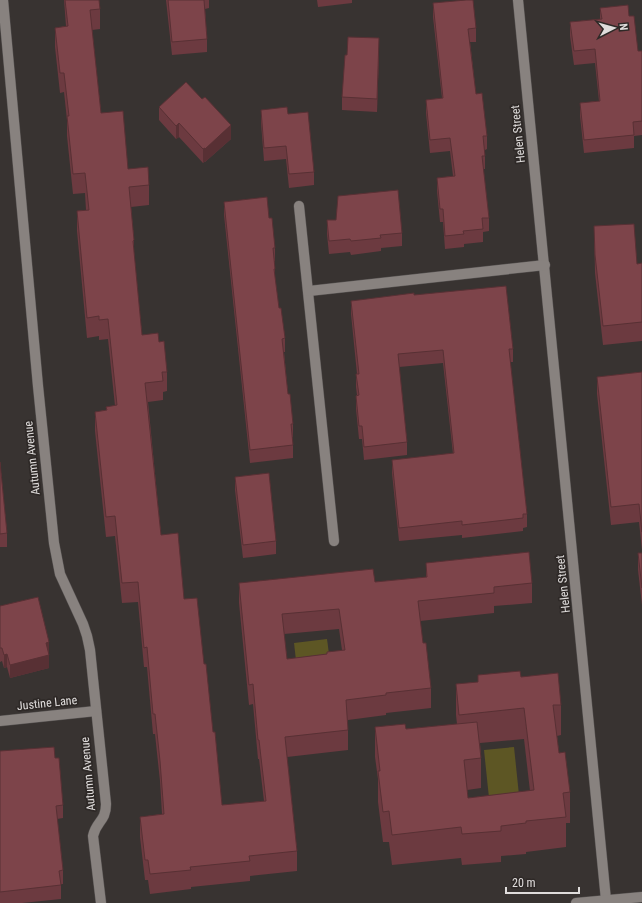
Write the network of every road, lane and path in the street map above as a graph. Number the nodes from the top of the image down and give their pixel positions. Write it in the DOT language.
graph roads {
  1 [pos="3,0"];
  2 [pos="518,0"];
  3 [pos="300,206"];
  4 [pos="545,265"];
  5 [pos="309,291"];
  6 [pos="334,541"];
  7 [pos="96,711"];
  8 [pos="0,721"];
  9 [pos="642,897"];
  10 [pos="606,900"];
  11 [pos="100,903"];
  12 [pos="576,903"];
  1 -- 7 [label="street, Autumn Avenue"];
  2 -- 4 [label="street, Helen Street"];
  3 -- 5 [label="street"];
  4 -- 5 [label="street"];
  4 -- 10 [label="street, Helen Street"];
  5 -- 6 [label="street"];
  7 -- 8 [label="street, Justine Lane"];
  7 -- 11 [label="street, Autumn Avenue"];
  9 -- 10 [label="street"];
  10 -- 12 [label="street"];
}
